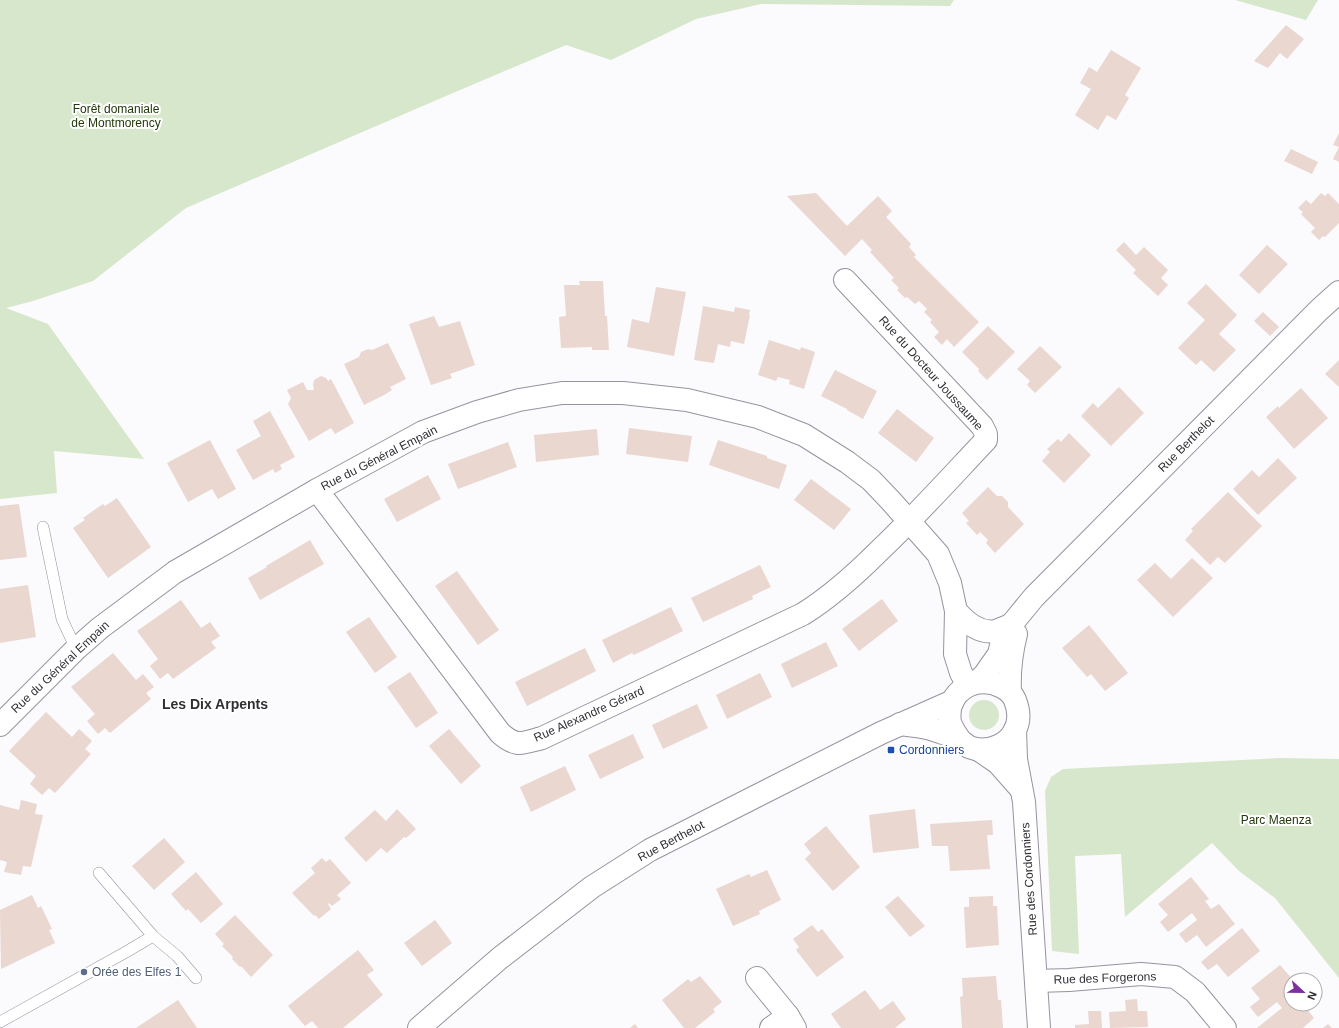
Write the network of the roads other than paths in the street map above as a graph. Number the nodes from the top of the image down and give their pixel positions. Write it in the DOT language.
graph roads {
  1 [pos="845,280"];
  2 [pos="1339,292"];
  3 [pos="317,490"];
  4 [pos="910,521"];
  5 [pos="44,527"];
  6 [pos="1034,597"];
  7 [pos="956,611"];
  8 [pos="1011,625"];
  9 [pos="76,649"];
  10 [pos="966,689"];
  11 [pos="1010,692"];
  12 [pos="0,724"];
  13 [pos="900,724"];
  14 [pos="1015,730"];
  15 [pos="969,745"];
  16 [pos="1022,790"];
  17 [pos="99,873"];
  18 [pos="153,936"];
  19 [pos="196,978"];
  20 [pos="757,978"];
  21 [pos="1036,981"];
  22 [pos="0,1022"];
  23 [pos="785,1024"];
  24 [pos="419,1028"];
  25 [pos="1039,1028"];
  26 [pos="1224,1028"];
  1 -- 4 [label="street, Rue du Docteur Joussaume"];
  2 -- 6 [label="street, Rue Berthelot"];
  3 -- 4 [label="street, Rue du Général Empain"];
  3 -- 4 [label="street, Rue Alexandre Gérard"];
  3 -- 9 [label="street, Rue du Général Empain"];
  4 -- 7 [label="street, Rue du Général Empain"];
  5 -- 9 [label="lane"];
  6 -- 8 [label="street, Rue Berthelot"];
  6 -- 11 [label="street, Rue Berthelot"];
  7 -- 8 [label="street"];
  7 -- 10 [label="street, Rue du Général Empain"];
  8 -- 10 [label="street, Rue Berthelot"];
  9 -- 12 [label="street, Rue du Général Empain"];
  10 -- 11 [label="street"];
  10 -- 13 [label="street, Rue Berthelot"];
  10 -- 15 [label="street"];
  11 -- 14 [label="street"];
  13 -- 15 [label="street"];
  13 -- 24 [label="street, Rue Berthelot"];
  14 -- 15 [label="street"];
  14 -- 16 [label="street, Rue des Cordonniers"];
  15 -- 16 [label="street"];
  16 -- 21 [label="street, Rue des Cordonniers"];
  17 -- 18 [label="lane"];
  18 -- 19 [label="lane"];
  18 -- 22 [label="lane"];
  20 -- 23 [label="street"];
  21 -- 25 [label="street, Rue des Cordonniers"];
  21 -- 26 [label="street, Rue des Forgerons"];
}
